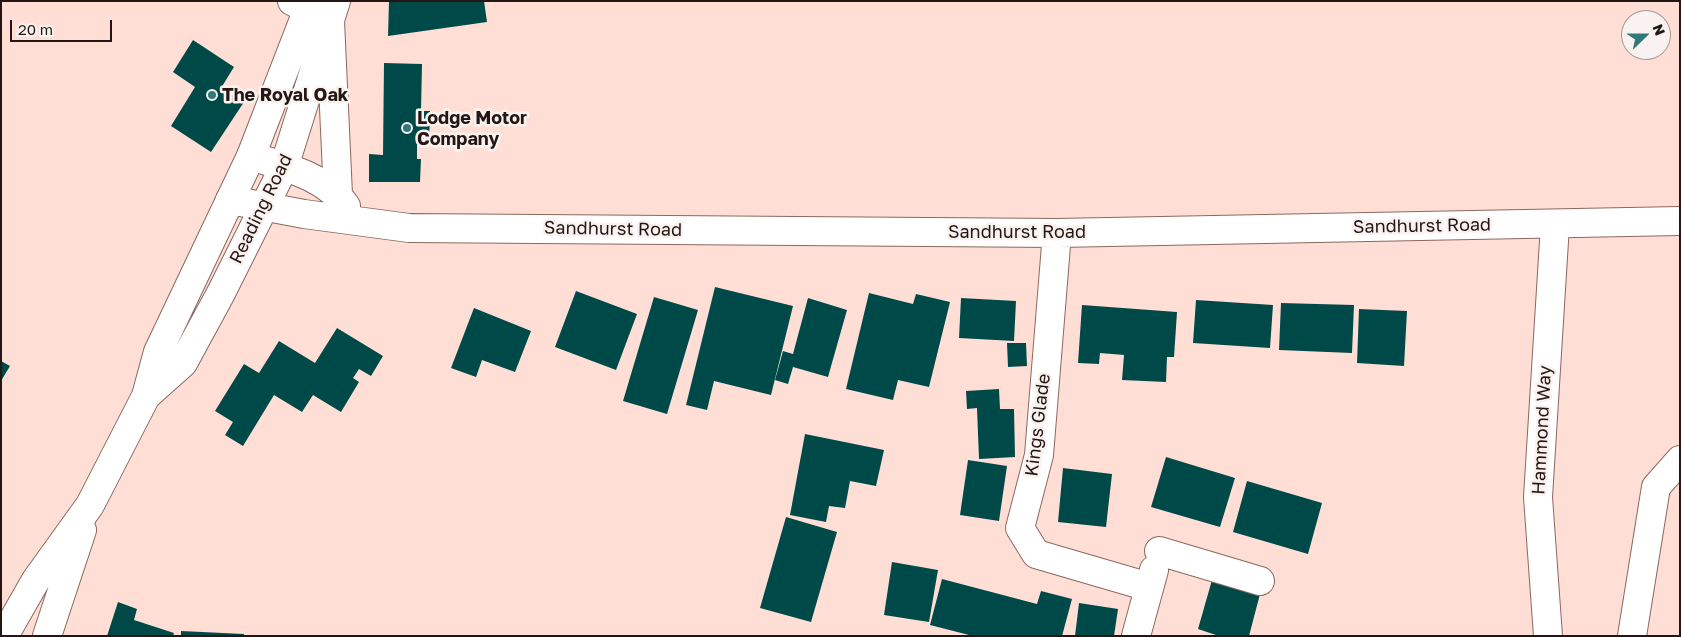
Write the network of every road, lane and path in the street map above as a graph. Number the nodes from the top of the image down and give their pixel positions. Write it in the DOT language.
graph roads {
  1 [pos="316,7"];
  2 [pos="251,156"];
  3 [pos="284,166"];
  4 [pos="338,195"];
  5 [pos="230,200"];
  6 [pos="264,207"];
  7 [pos="356,220"];
  8 [pos="1680,221"];
  9 [pos="1554,224"];
  10 [pos="1058,233"];
  11 [pos="146,396"];
  12 [pos="1680,460"];
  13 [pos="90,505"];
  14 [pos="1260,581"];
  15 [pos="1149,587"];
  16 [pos="4,636"];
  17 [pos="47,636"];
  18 [pos="1136,636"];
  19 [pos="1548,636"];
  20 [pos="1632,636"];
  1 -- 2 [label="street, Reading Road"];
  1 -- 3 [label="street, Reading Road"];
  1 -- 4 [label="street"];
  2 -- 3 [label="street"];
  2 -- 5 [label="street, Reading Road"];
  3 -- 4 [label="street"];
  3 -- 6 [label="street, Reading Road"];
  4 -- 7 [label="street"];
  5 -- 6 [label="street, Sandhurst Road"];
  5 -- 11 [label="street, Reading Road"];
  6 -- 7 [label="street, Sandhurst Road"];
  6 -- 11 [label="street, Reading Road"];
  7 -- 10 [label="street, Sandhurst Road"];
  8 -- 9 [label="street, Sandhurst Road"];
  9 -- 10 [label="street, Sandhurst Road"];
  9 -- 19 [label="street, Hammond Way"];
  10 -- 15 [label="street, Kings Glade"];
  11 -- 13 [label="street, Reading Road"];
  12 -- 20 [label="street"];
  13 -- 16 [label="street, Reading Road"];
  13 -- 17 [label="street, Reading Road"];
  14 -- 15 [label="street"];
  15 -- 18 [label="street"];
}
